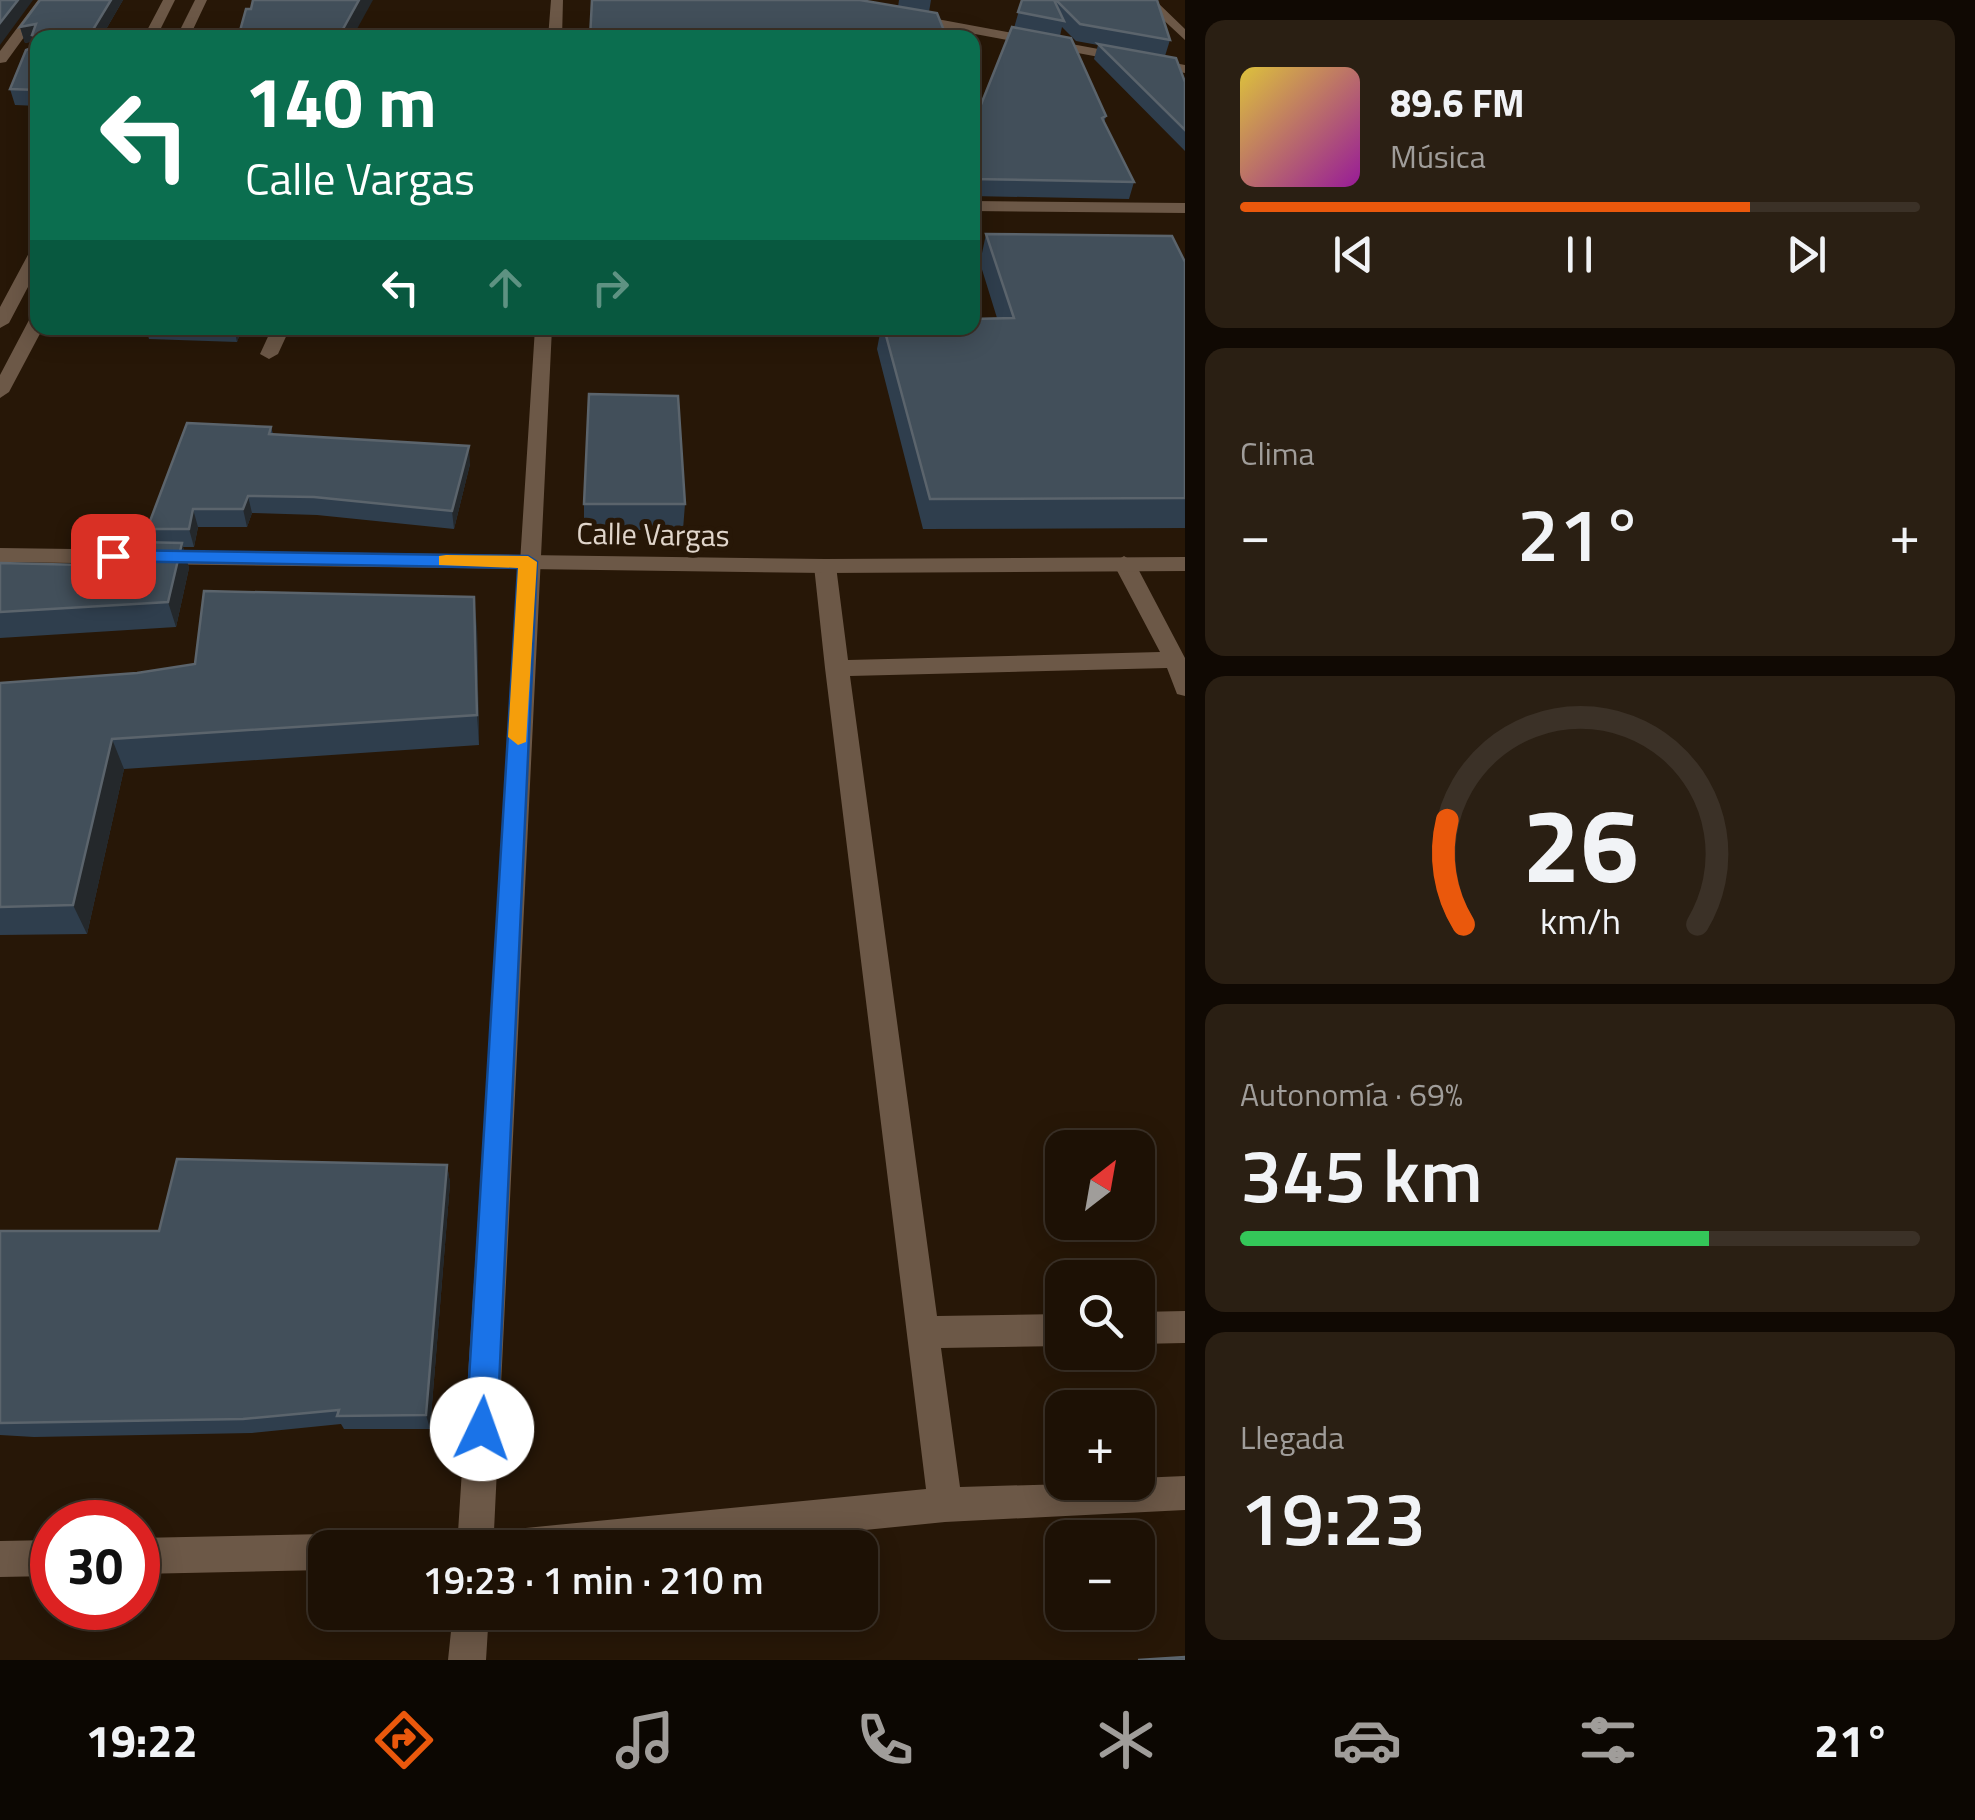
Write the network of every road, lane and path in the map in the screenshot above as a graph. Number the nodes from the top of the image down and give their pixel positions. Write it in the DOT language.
graph roads {
  1 [pos="45,0"];
  2 [pos="169,0"];
  3 [pos="201,0"];
  4 [pos="557,0"];
  5 [pos="1148,0"];
  6 [pos="891,14"];
  7 [pos="153,30"];
  8 [pos="186,30"];
  9 [pos="555,30"];
  10 [pos="977,30"];
  11 [pos="980,31"];
  12 [pos="1185,36"];
  13 [pos="19,58"];
  14 [pos="0,59"];
  15 [pos="1185,69"];
  16 [pos="980,206"];
  17 [pos="1185,208"];
  18 [pos="30,266"];
  19 [pos="0,323"];
  20 [pos="30,335"];
  21 [pos="278,335"];
  22 [pos="543,335"];
  23 [pos="270,354"];
  24 [pos="0,392"];
  25 [pos="0,555"];
  26 [pos="528,562"];
  27 [pos="1124,564"];
  28 [pos="1185,564"];
  29 [pos="825,566"];
  30 [pos="1175,660"];
  31 [pos="836,668"];
  32 [pos="1185,688"];
  33 [pos="1185,1327"];
  34 [pos="1155,1328"];
  35 [pos="1045,1330"];
  36 [pos="921,1332"];
  37 [pos="1185,1493"];
  38 [pos="945,1505"];
  39 [pos="476,1530"];
  40 [pos="684,1530"];
  41 [pos="308,1552"];
  42 [pos="160,1556"];
  43 [pos="0,1558"];
  44 [pos="30,1558"];
  45 [pos="470,1630"];
  46 [pos="467,1660"];
  1 -- 14 [label="street"];
  2 -- 7 [label="street"];
  3 -- 8 [label="street"];
  4 -- 9 [label="street"];
  5 -- 12 [label="street"];
  6 -- 10 [label="street"];
  11 -- 15 [label="street"];
  13 -- 14 [label="street"];
  16 -- 17 [label="street"];
  18 -- 19 [label="street"];
  20 -- 24 [label="street"];
  21 -- 23 [label="street"];
  22 -- 26 [label="street"];
  25 -- 26 [label="street, Calle Vargas"];
  26 -- 29 [label="street, Calle Vargas"];
  26 -- 39 [label="street"];
  27 -- 28 [label="street, Calle Vargas"];
  27 -- 29 [label="street, Calle Vargas"];
  27 -- 30 [label="street"];
  29 -- 31 [label="street"];
  30 -- 31 [label="street"];
  30 -- 32 [label="street"];
  31 -- 36 [label="street"];
  33 -- 34 [label="street"];
  35 -- 36 [label="street"];
  36 -- 38 [label="street"];
  37 -- 38 [label="street"];
  38 -- 40 [label="street"];
  41 -- 42 [label="street"];
  43 -- 44 [label="street"];
  45 -- 46 [label="street"];
}
